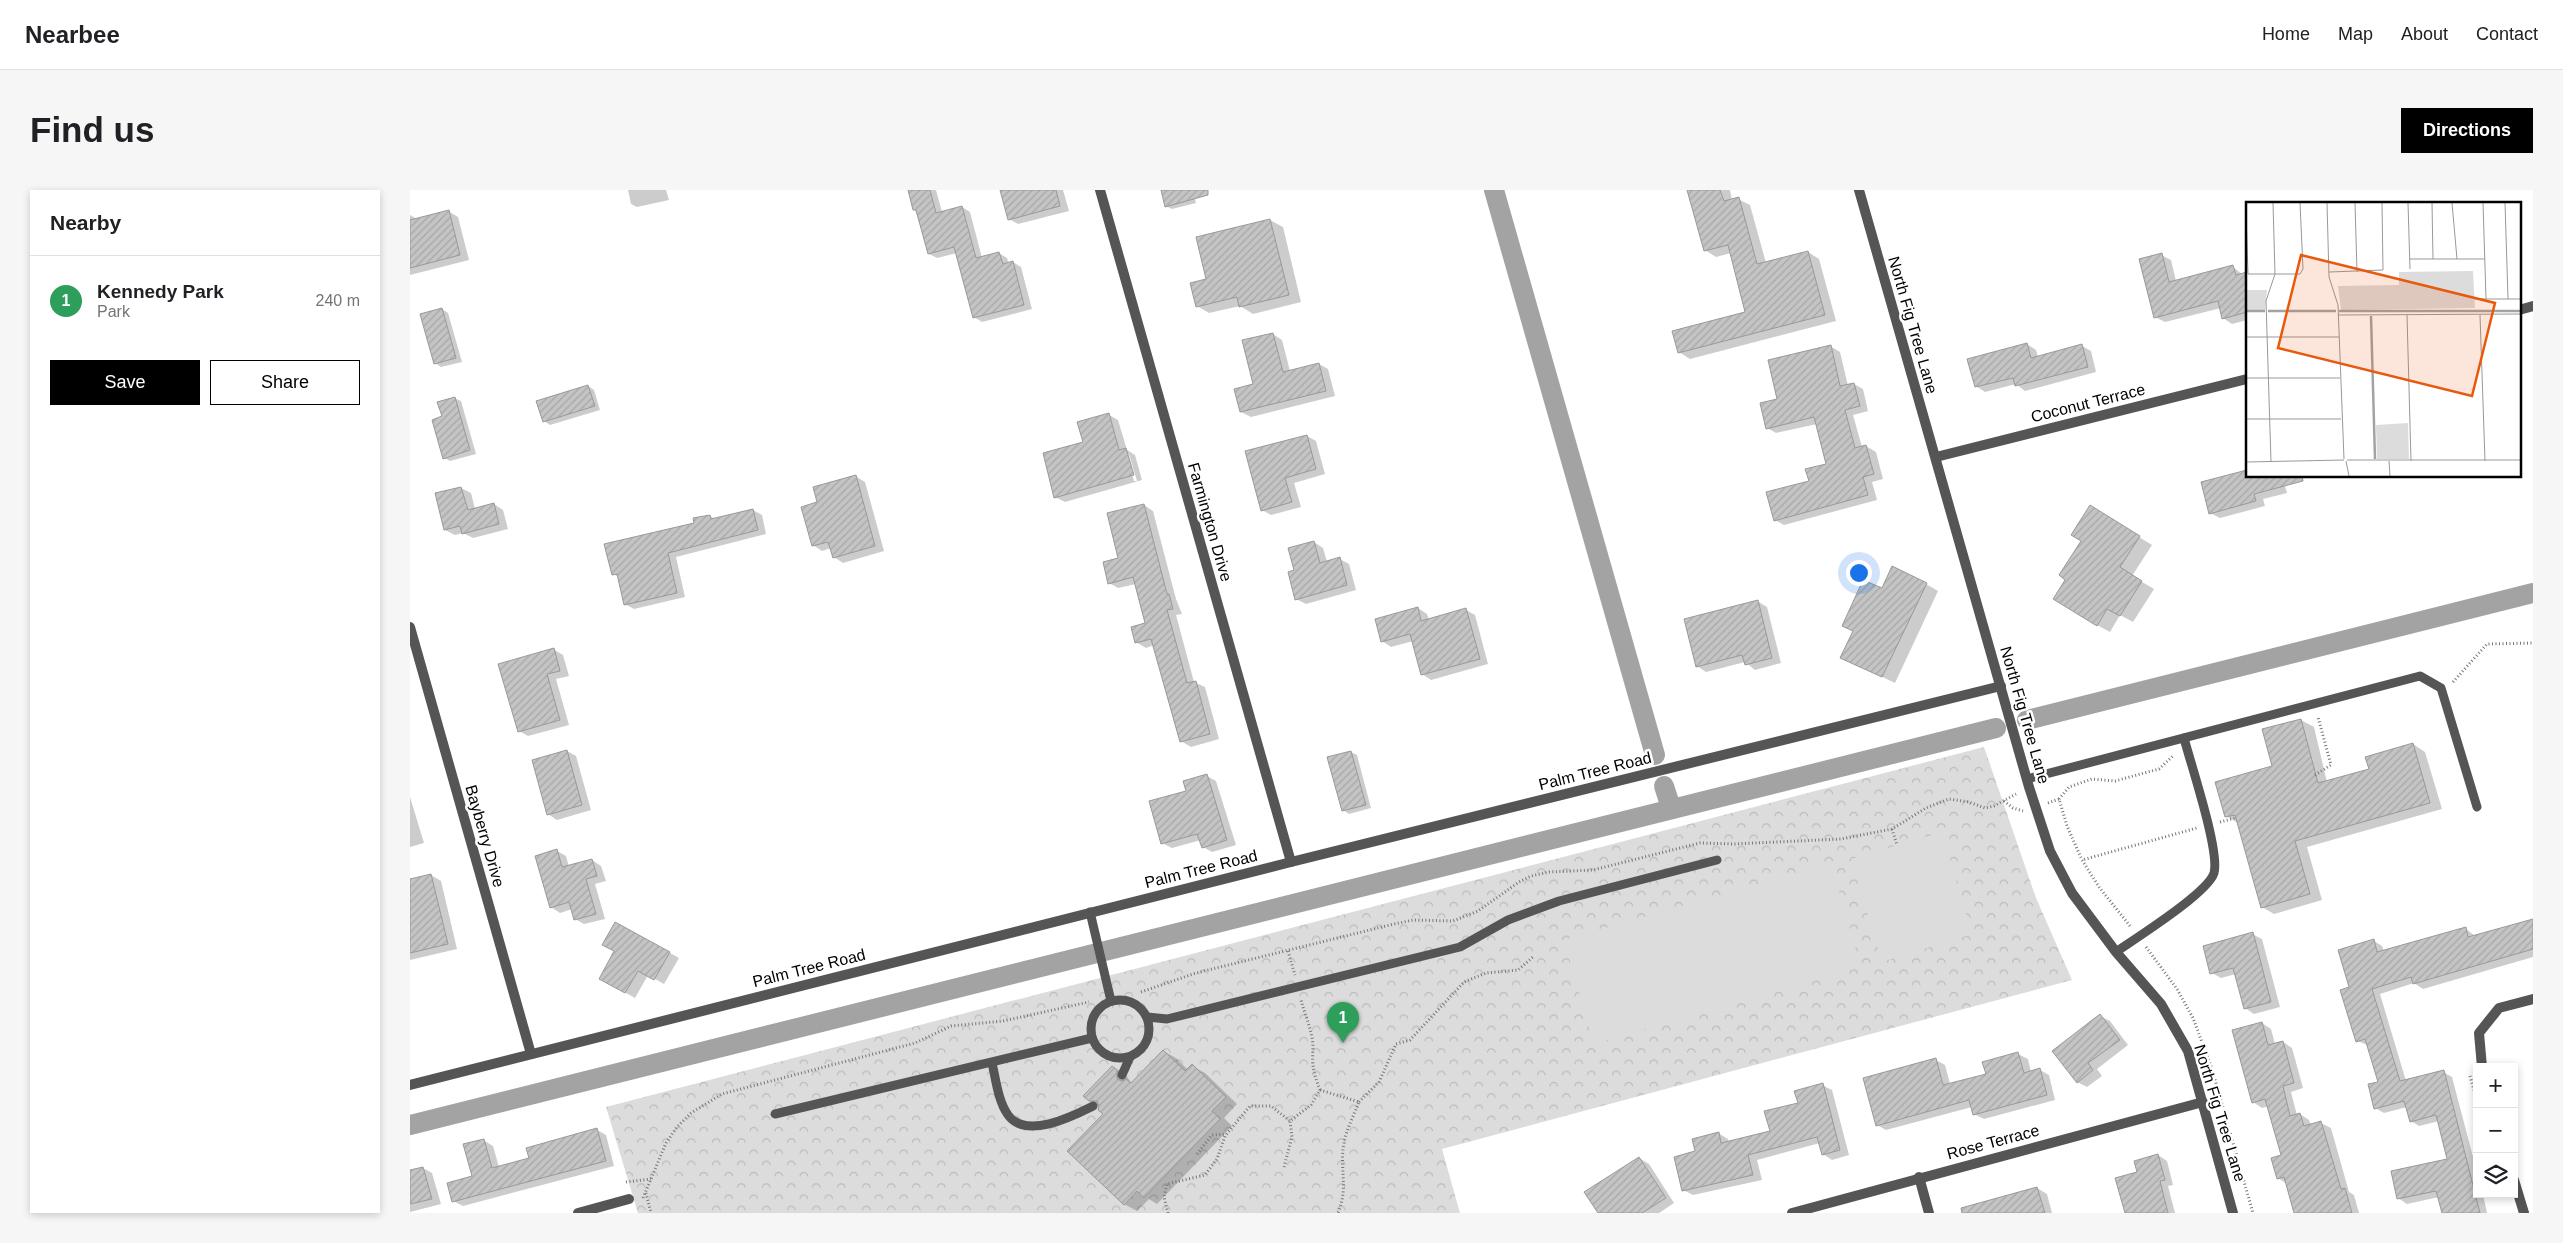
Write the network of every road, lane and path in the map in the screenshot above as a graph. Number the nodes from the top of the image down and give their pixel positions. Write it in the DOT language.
graph roads {
  1 [pos="1100,190"];
  2 [pos="1859,190"];
  3 [pos="2533,306"];
  4 [pos="2520,310"];
  5 [pos="2246,378"];
  6 [pos="1936,457"];
  7 [pos="410,627"];
  8 [pos="2533,643"];
  9 [pos="2453,682"];
  10 [pos="2001,686"];
  11 [pos="2315,704"];
  12 [pos="2184,738"];
  13 [pos="2188,752"];
  14 [pos="2316,775"];
  15 [pos="2027,780"];
  16 [pos="2059,799"];
  17 [pos="2004,801"];
  18 [pos="2043,805"];
  19 [pos="2477,807"];
  20 [pos="2026,810"];
  21 [pos="2216,813"];
  22 [pos="2236,818"];
  23 [pos="2219,822"];
  24 [pos="2208,825"];
  25 [pos="1892,829"];
  26 [pos="1897,845"];
  27 [pos="1717,860"];
  28 [pos="2082,860"];
  29 [pos="1291,862"];
  30 [pos="1090,912"];
  31 [pos="2138,936"];
  32 [pos="2116,952"];
  33 [pos="1534,956"];
  34 [pos="1300,997"];
  35 [pos="2533,1000"];
  36 [pos="1111,1001"];
  37 [pos="1089,1002"];
  38 [pos="1147,1017"];
  39 [pos="1092,1038"];
  40 [pos="531,1054"];
  41 [pos="1130,1057"];
  42 [pos="2482,1063"];
  43 [pos="992,1064"];
  44 [pos="1122,1075"];
  45 [pos="410,1085"];
  46 [pos="1320,1090"];
  47 [pos="1359,1102"];
  48 [pos="2203,1102"];
  49 [pos="1093,1106"];
  50 [pos="775,1114"];
  51 [pos="1290,1121"];
  52 [pos="1227,1134"];
  53 [pos="1197,1154"];
  54 [pos="1284,1168"];
  55 [pos="1919,1177"];
  56 [pos="651,1179"];
  57 [pos="626,1182"];
  58 [pos="646,1192"];
  59 [pos="2518,1193"];
  60 [pos="629,1199"];
  61 [pos="642,1200"];
  62 [pos="578,1213"];
  63 [pos="651,1213"];
  64 [pos="1168,1213"];
  65 [pos="1338,1213"];
  66 [pos="1792,1213"];
  67 [pos="1929,1213"];
  68 [pos="2233,1213"];
  69 [pos="2253,1213"];
  70 [pos="2524,1213"];
  1 -- 29 [label="street, Farmington Drive"];
  2 -- 6 [label="street, North Fig Tree Lane"];
  3 -- 4 [label="street"];
  5 -- 6 [label="street, Coconut Terrace"];
  6 -- 10 [label="street, North Fig Tree Lane"];
  7 -- 40 [label="street, Bayberry Drive"];
  8 -- 9 [label="path"];
  10 -- 15 [label="street, North Fig Tree Lane"];
  10 -- 29 [label="street, Palm Tree Road"];
  11 -- 12 [label="lane"];
  11 -- 14 [label="path"];
  11 -- 19 [label="lane"];
  12 -- 13 [label="lane"];
  12 -- 15 [label="lane"];
  13 -- 16 [label="path"];
  13 -- 24 [label="lane"];
  15 -- 32 [label="street, North Fig Tree Lane"];
  16 -- 18 [label="path"];
  16 -- 28 [label="path"];
  17 -- 20 [label="path"];
  21 -- 23 [label="path"];
  22 -- 23 [label="path"];
  23 -- 24 [label="path"];
  24 -- 28 [label="path"];
  24 -- 31 [label="lane"];
  25 -- 26 [label="path"];
  27 -- 38 [label="lane"];
  28 -- 31 [label="path"];
  29 -- 30 [label="street, Palm Tree Road"];
  30 -- 36 [label="lane"];
  30 -- 40 [label="street, Palm Tree Road"];
  31 -- 32 [label="lane"];
  31 -- 69 [label="path"];
  32 -- 48 [label="street, North Fig Tree Lane"];
  33 -- 47 [label="path"];
  34 -- 46 [label="path"];
  35 -- 42 [label="street"];
  36 -- 38 [label="lane"];
  36 -- 39 [label="lane"];
  37 -- 56 [label="path"];
  38 -- 41 [label="lane"];
  39 -- 41 [label="lane"];
  39 -- 43 [label="lane"];
  40 -- 45 [label="street, Palm Tree Road"];
  41 -- 44 [label="lane"];
  43 -- 49 [label="lane"];
  43 -- 50 [label="lane"];
  46 -- 47 [label="path"];
  46 -- 51 [label="path"];
  47 -- 65 [label="path"];
  48 -- 55 [label="street, Rose Terrace"];
  48 -- 68 [label="street, North Fig Tree Lane"];
  51 -- 52 [label="path"];
  51 -- 54 [label="path"];
  52 -- 53 [label="path"];
  52 -- 64 [label="path"];
  55 -- 66 [label="street, Rose Terrace"];
  55 -- 67 [label="street"];
  56 -- 57 [label="path"];
  56 -- 58 [label="path"];
  58 -- 61 [label="path"];
  58 -- 63 [label="path"];
  59 -- 70 [label="street"];
  60 -- 62 [label="street"];
}
